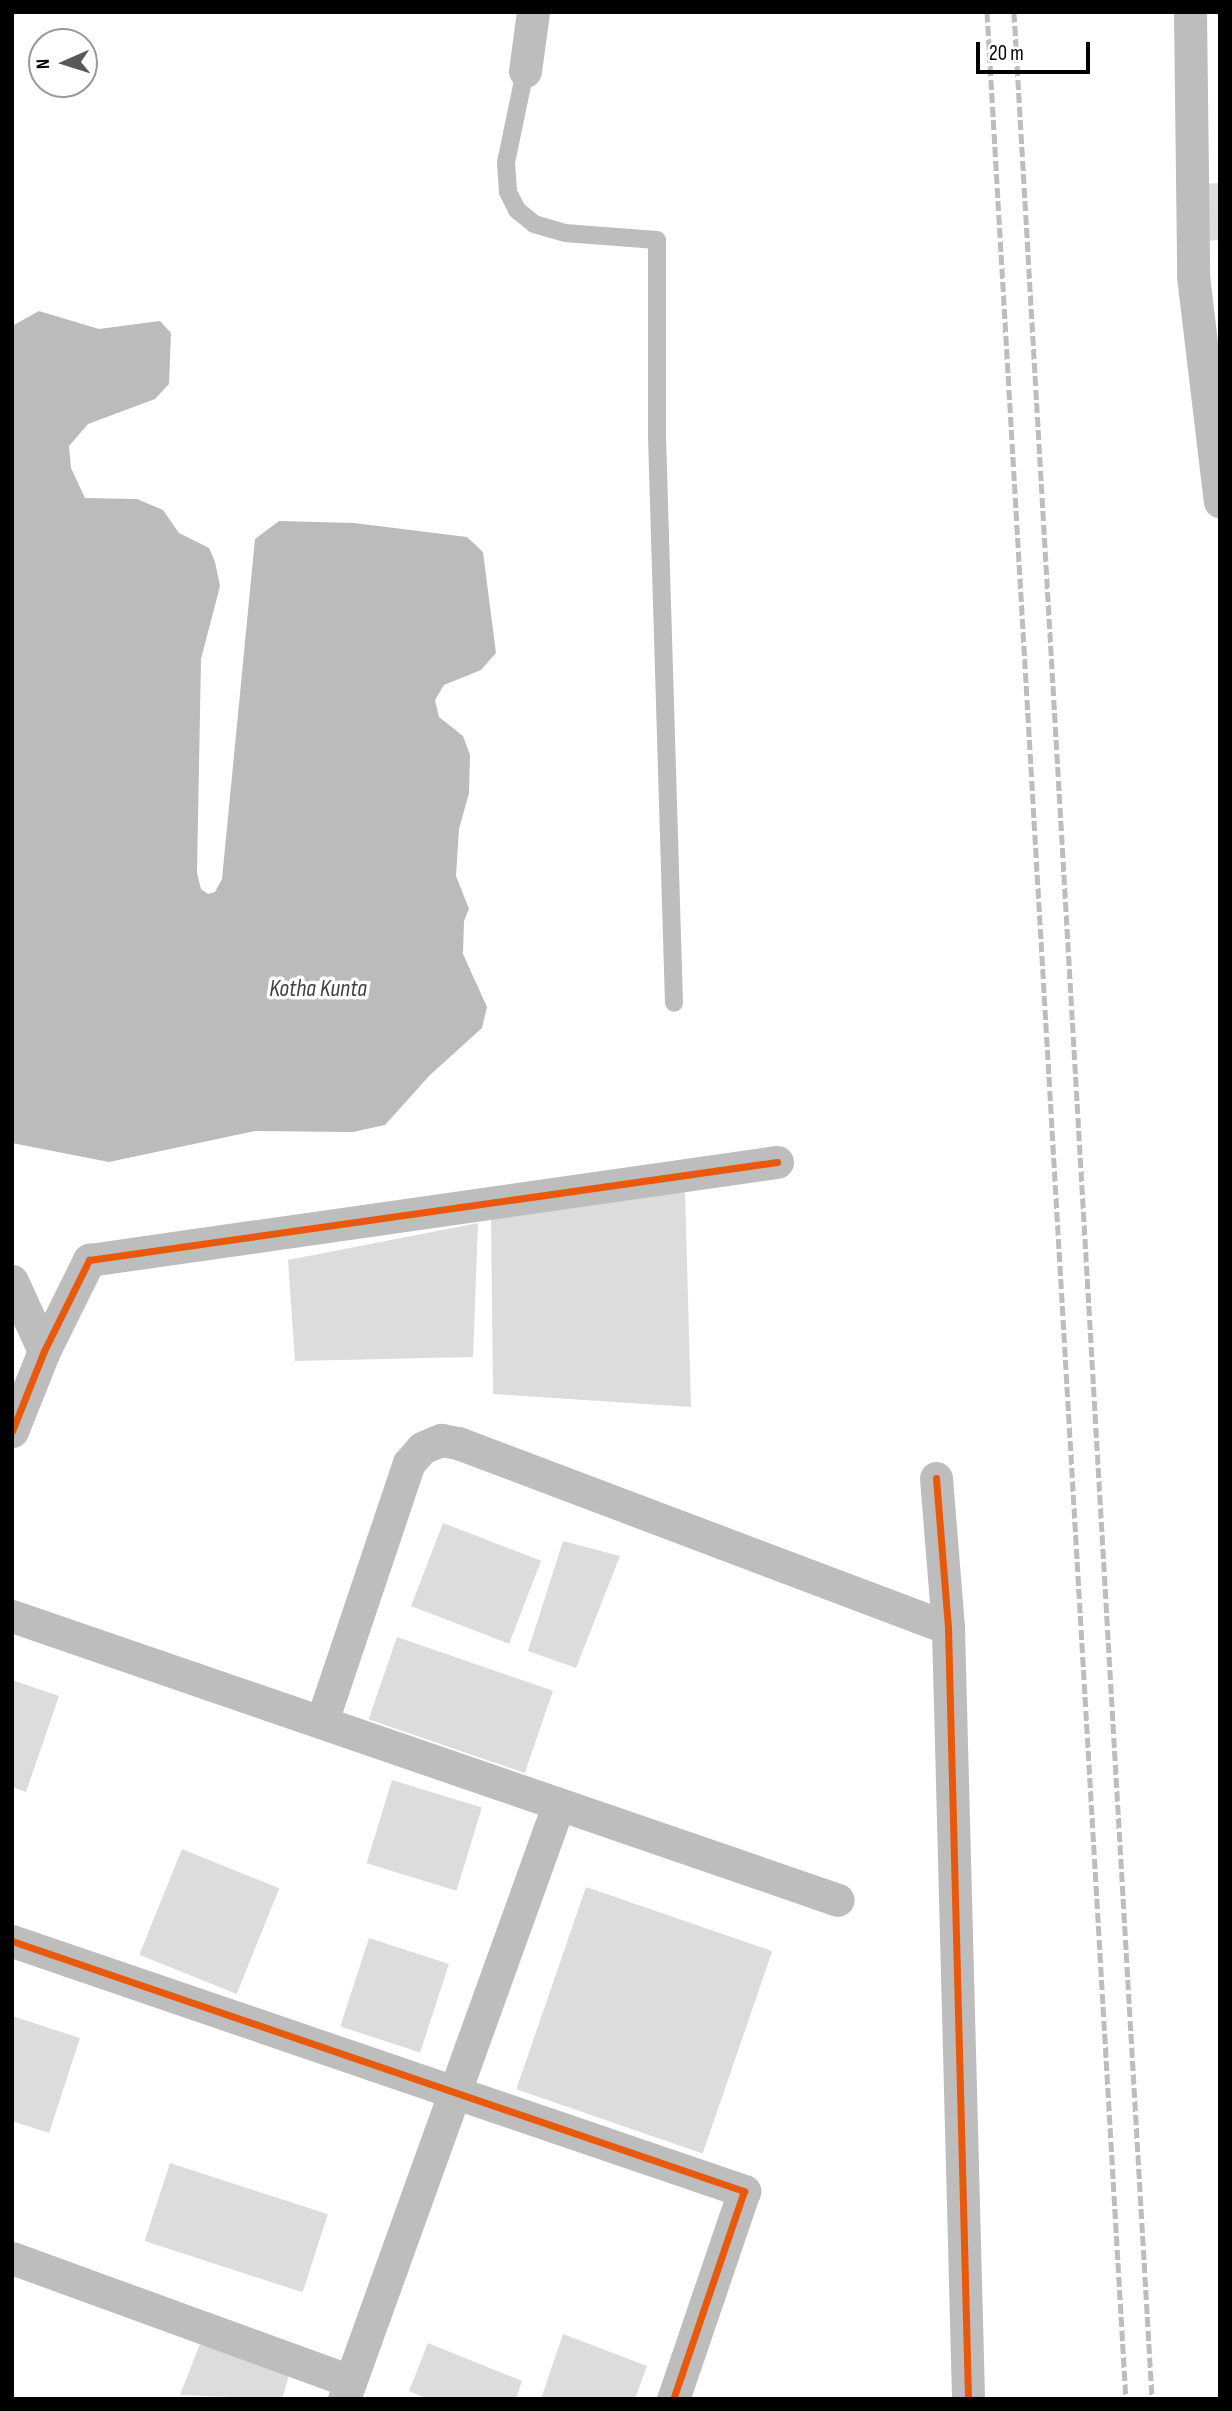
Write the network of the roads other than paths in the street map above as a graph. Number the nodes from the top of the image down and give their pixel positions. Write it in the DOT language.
graph roads {
  1 [pos="533,12"];
  2 [pos="1190,12"];
  3 [pos="525,71"];
  4 [pos="1207,128"];
  5 [pos="1206,272"];
  6 [pos="1215,414"];
  7 [pos="1220,501"];
  8 [pos="674,1003"];
  9 [pos="777,1162"];
  10 [pos="12,1281"];
  11 [pos="44,1351"];
  12 [pos="12,1431"];
  13 [pos="936,1478"];
  14 [pos="12,1616"];
  15 [pos="948,1628"];
  16 [pos="322,1721"];
  17 [pos="558,1806"];
  18 [pos="838,1900"];
  19 [pos="12,1941"];
  20 [pos="455,2092"];
  21 [pos="12,2258"];
  22 [pos="347,2390"];
  23 [pos="673,2399"];
  24 [pos="968,2399"];
  1 -- 3 [label="street"];
  2 -- 4 [label="street"];
  3 -- 8 [label="lane"];
  4 -- 5 [label="street"];
  5 -- 6 [label="street"];
  6 -- 7 [label="street"];
  9 -- 11 [label="street"];
  10 -- 11 [label="street"];
  11 -- 12 [label="street"];
  13 -- 15 [label="street"];
  14 -- 16 [label="street"];
  15 -- 16 [label="street"];
  15 -- 24 [label="street"];
  16 -- 17 [label="street"];
  17 -- 18 [label="street"];
  17 -- 20 [label="street"];
  19 -- 20 [label="street"];
  20 -- 22 [label="street"];
  20 -- 23 [label="street"];
  21 -- 22 [label="street"];
}
